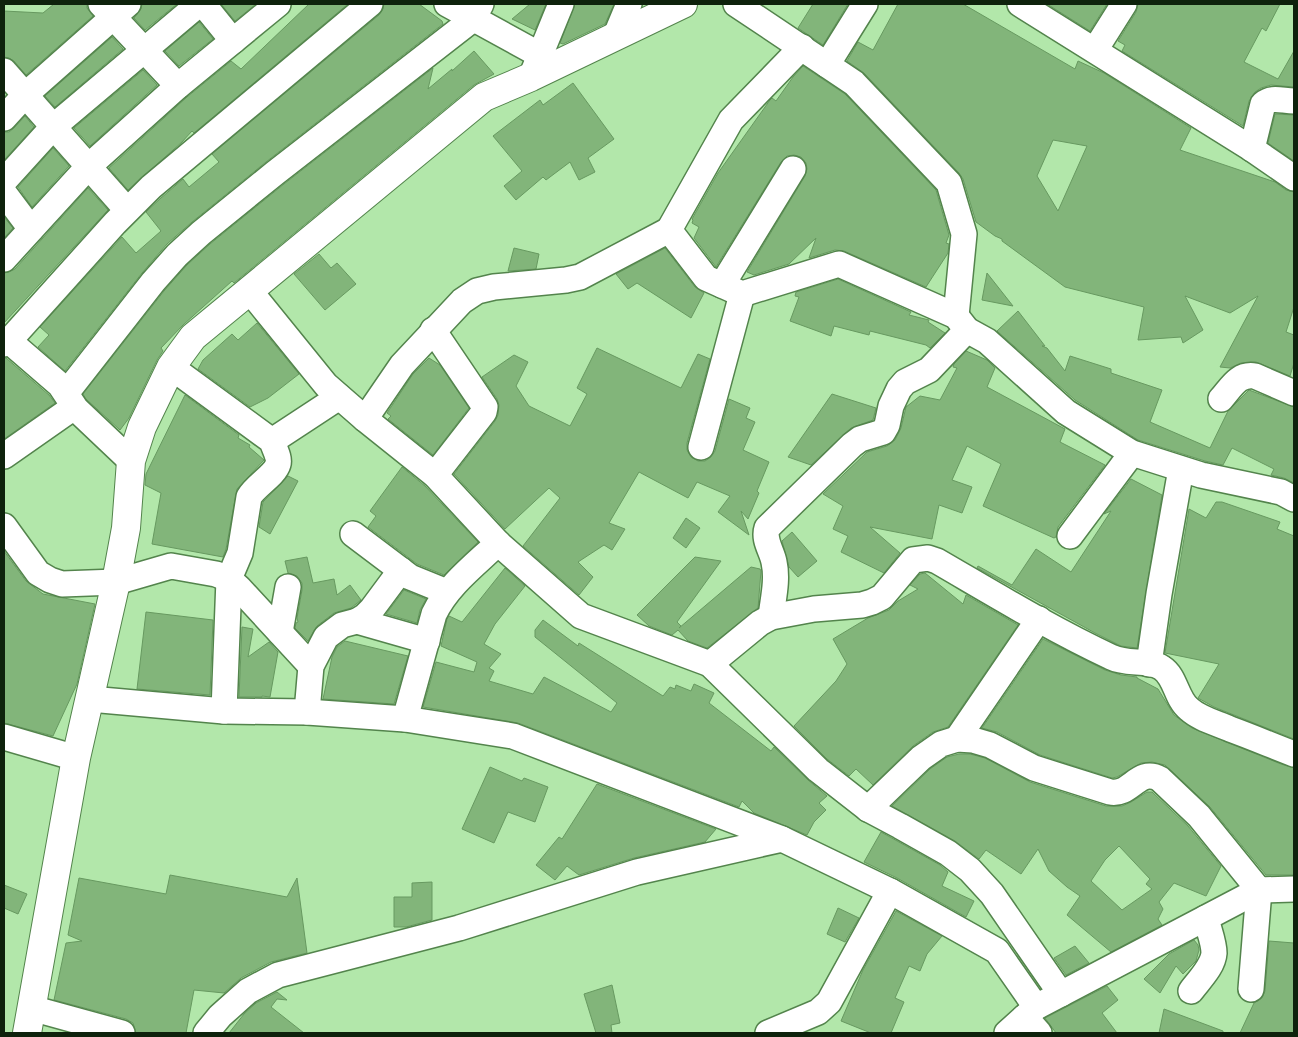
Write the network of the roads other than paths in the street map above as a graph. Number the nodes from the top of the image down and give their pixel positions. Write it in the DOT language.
graph roads {
  1 [pos="201,4"];
  2 [pos="278,4"];
  3 [pos="370,4"];
  4 [pos="447,4"];
  5 [pos="561,4"];
  6 [pos="629,4"];
  7 [pos="683,4"];
  8 [pos="736,4"];
  9 [pos="866,4"];
  10 [pos="1020,4"];
  11 [pos="1124,4"];
  12 [pos="114,8"];
  13 [pos="477,12"];
  14 [pos="616,35"];
  15 [pos="233,40"];
  16 [pos="802,48"];
  17 [pos="144,50"];
  18 [pos="1095,50"];
  19 [pos="827,65"];
  20 [pos="535,66"];
  21 [pos="4,71"];
  22 [pos="178,86"];
  23 [pos="26,95"];
  24 [pos="1294,101"];
  25 [pos="4,118"];
  26 [pos="53,127"];
  27 [pos="1252,149"];
  28 [pos="88,166"];
  29 [pos="794,169"];
  30 [pos="1294,178"];
  31 [pos="4,181"];
  32 [pos="4,193"];
  33 [pos="127,210"];
  34 [pos="30,229"];
  35 [pos="669,230"];
  36 [pos="4,258"];
  37 [pos="249,290"];
  38 [pos="732,290"];
  39 [pos="962,323"];
  40 [pos="434,330"];
  41 [pos="6,342"];
  42 [pos="171,367"];
  43 [pos="1294,393"];
  44 [pos="339,397"];
  45 [pos="70,399"];
  46 [pos="1221,399"];
  47 [pos="364,419"];
  48 [pos="272,441"];
  49 [pos="702,448"];
  50 [pos="1132,453"];
  51 [pos="4,456"];
  52 [pos="131,461"];
  53 [pos="1181,469"];
  54 [pos="434,474"];
  55 [pos="1294,499"];
  56 [pos="4,526"];
  57 [pos="353,534"];
  58 [pos="1070,536"];
  59 [pos="498,543"];
  60 [pos="401,570"];
  61 [pos="229,580"];
  62 [pos="116,582"];
  63 [pos="288,587"];
  64 [pos="447,592"];
  65 [pos="771,617"];
  66 [pos="1039,620"];
  67 [pos="358,621"];
  68 [pos="280,632"];
  69 [pos="426,641"];
  70 [pos="710,664"];
  71 [pos="1149,664"];
  72 [pos="311,666"];
  73 [pos="90,700"];
  74 [pos="224,711"];
  75 [pos="307,712"];
  76 [pos="405,719"];
  77 [pos="4,737"];
  78 [pos="957,739"];
  79 [pos="1294,754"];
  80 [pos="76,758"];
  81 [pos="868,809"];
  82 [pos="782,839"];
  83 [pos="1294,888"];
  84 [pos="1259,890"];
  85 [pos="890,891"];
  86 [pos="1206,918"];
  87 [pos="1251,989"];
  88 [pos="1191,991"];
  89 [pos="1061,994"];
  90 [pos="29,1021"];
  91 [pos="1027,1023"];
  92 [pos="122,1033"];
  93 [pos="206,1033"];
  94 [pos="768,1033"];
  1 -- 15 [label="street"];
  1 -- 17 [label="street"];
  2 -- 15 [label="street"];
  3 -- 33 [label="street"];
  4 -- 13 [label="street"];
  5 -- 20 [label="street"];
  6 -- 14 [label="street"];
  7 -- 14 [label="main road"];
  8 -- 16 [label="street"];
  9 -- 19 [label="street"];
  10 -- 18 [label="street"];
  11 -- 18 [label="street"];
  12 -- 17 [label="street"];
  12 -- 23 [label="street"];
  13 -- 20 [label="street"];
  13 -- 45 [label="street"];
  14 -- 20 [label="main road"];
  15 -- 22 [label="street"];
  16 -- 19 [label="street"];
  16 -- 35 [label="street"];
  17 -- 22 [label="street"];
  17 -- 26 [label="street"];
  18 -- 27 [label="street"];
  19 -- 39 [label="street"];
  20 -- 37 [label="main road"];
  21 -- 23 [label="street"];
  22 -- 28 [label="street"];
  23 -- 25 [label="street"];
  23 -- 26 [label="street"];
  24 -- 27 [label="street"];
  26 -- 28 [label="street"];
  26 -- 31 [label="street"];
  27 -- 30 [label="street"];
  28 -- 33 [label="street"];
  28 -- 34 [label="street"];
  29 -- 38 [label="street"];
  32 -- 34 [label="street"];
  33 -- 41 [label="street"];
  34 -- 36 [label="street"];
  35 -- 38 [label="street"];
  35 -- 40 [label="street"];
  37 -- 42 [label="main road"];
  37 -- 44 [label="street"];
  38 -- 39 [label="street"];
  38 -- 49 [label="street"];
  39 -- 50 [label="street"];
  39 -- 65 [label="street"];
  40 -- 47 [label="street"];
  40 -- 54 [label="street"];
  41 -- 45 [label="street"];
  42 -- 48 [label="street"];
  42 -- 52 [label="main road"];
  43 -- 46 [label="street"];
  44 -- 47 [label="street"];
  44 -- 48 [label="street"];
  45 -- 51 [label="street"];
  45 -- 52 [label="street"];
  47 -- 54 [label="street"];
  48 -- 61 [label="street"];
  50 -- 53 [label="street"];
  50 -- 58 [label="street"];
  52 -- 62 [label="main road"];
  53 -- 55 [label="street"];
  53 -- 71 [label="street"];
  54 -- 59 [label="street"];
  56 -- 62 [label="street"];
  57 -- 60 [label="street"];
  59 -- 64 [label="street"];
  59 -- 70 [label="street"];
  60 -- 64 [label="street"];
  60 -- 67 [label="street"];
  61 -- 62 [label="street"];
  61 -- 68 [label="street"];
  61 -- 74 [label="street"];
  62 -- 73 [label="main road"];
  63 -- 68 [label="street"];
  64 -- 69 [label="street"];
  65 -- 66 [label="street"];
  65 -- 70 [label="street"];
  66 -- 71 [label="street"];
  66 -- 78 [label="street"];
  67 -- 69 [label="street"];
  67 -- 72 [label="street"];
  68 -- 72 [label="street"];
  69 -- 76 [label="street"];
  70 -- 81 [label="street"];
  71 -- 79 [label="street"];
  72 -- 75 [label="street"];
  73 -- 74 [label="street"];
  73 -- 80 [label="main road"];
  74 -- 75 [label="street"];
  75 -- 76 [label="street"];
  76 -- 82 [label="street"];
  77 -- 80 [label="street"];
  78 -- 81 [label="street"];
  78 -- 84 [label="street"];
  80 -- 90 [label="main road"];
  81 -- 89 [label="street"];
  82 -- 85 [label="street"];
  82 -- 93 [label="street"];
  83 -- 84 [label="street"];
  84 -- 86 [label="street"];
  84 -- 87 [label="street"];
  85 -- 91 [label="street"];
  85 -- 94 [label="street"];
  86 -- 88 [label="street"];
  86 -- 89 [label="street"];
  89 -- 91 [label="street"];
  90 -- 92 [label="street"];
}
